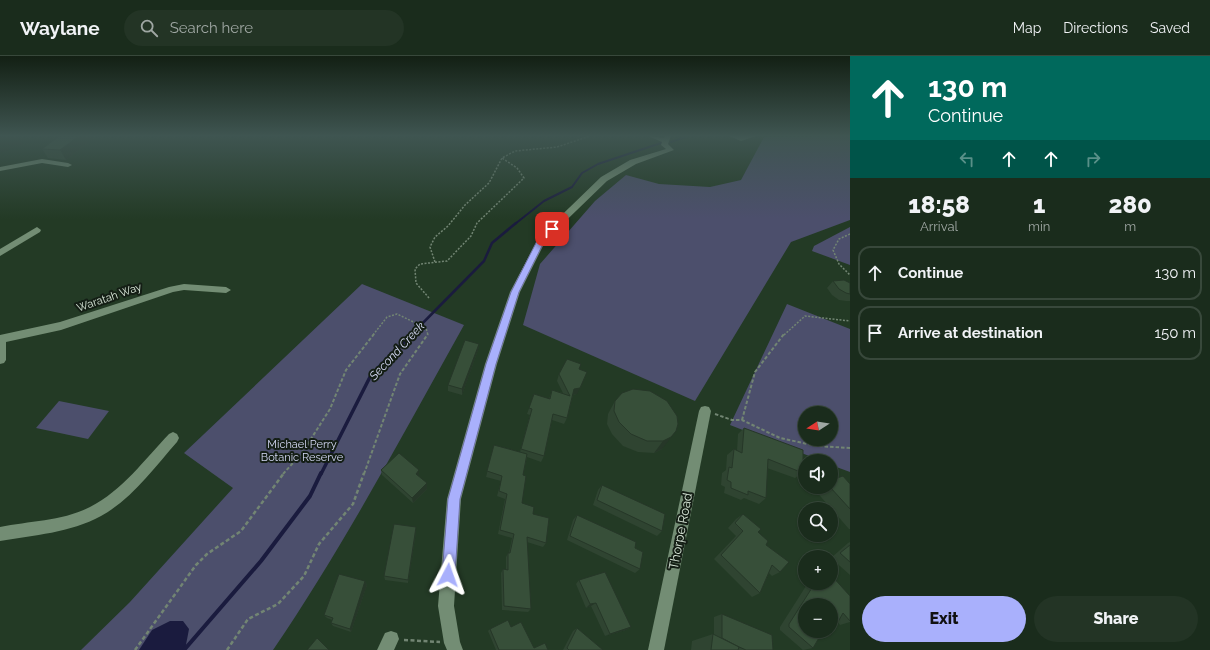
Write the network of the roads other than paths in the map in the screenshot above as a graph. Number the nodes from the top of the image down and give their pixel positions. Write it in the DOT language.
graph roads {
  1 [pos="28,164"];
  2 [pos="60,164"];
  3 [pos="630,164"];
  4 [pos="68,165"];
  5 [pos="0,169"];
  6 [pos="37,230"];
  7 [pos="0,253"];
  8 [pos="226,290"];
  9 [pos="1,339"];
  10 [pos="0,360"];
  11 [pos="705,411"];
  12 [pos="172,438"];
  13 [pos="0,534"];
  14 [pos="454,646"];
  15 [pos="656,650"];
  1 -- 5 [label="street"];
  2 -- 4 [label="street"];
  3 -- 14 [label="street"];
  6 -- 7 [label="street"];
  8 -- 9 [label="street, Waratah Way"];
  9 -- 10 [label="street"];
  11 -- 15 [label="street, Thorpe Road"];
  12 -- 13 [label="street"];
}
